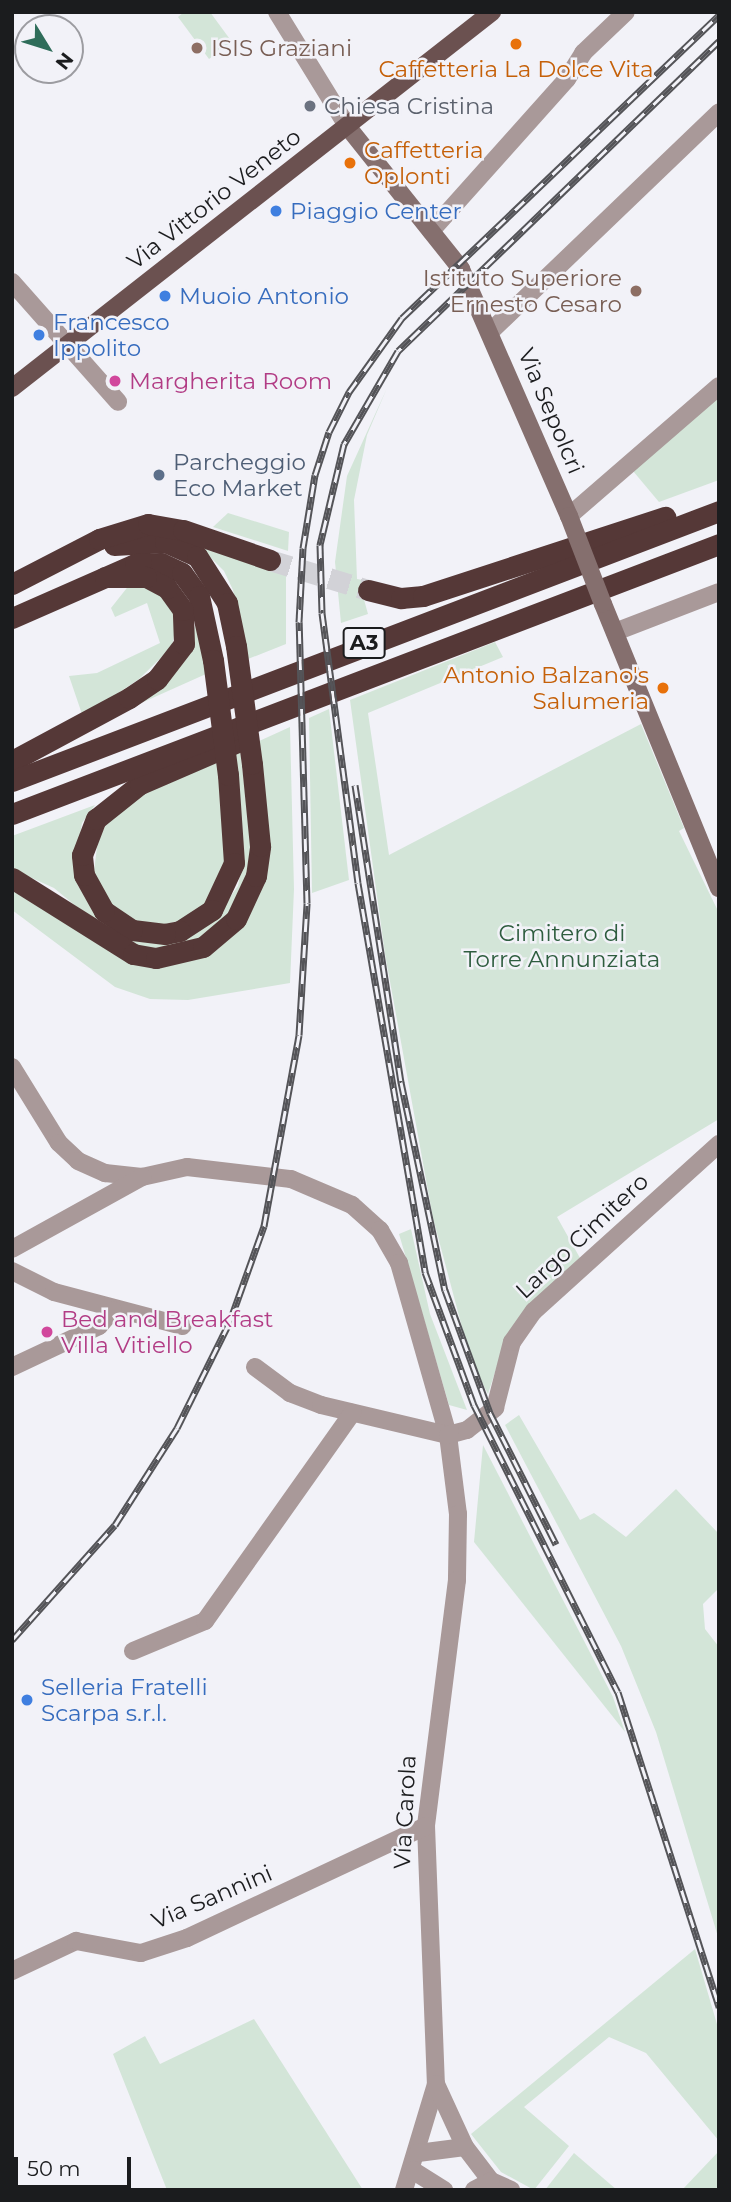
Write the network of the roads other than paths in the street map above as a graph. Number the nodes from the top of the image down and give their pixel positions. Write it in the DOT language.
graph roads {
  1 [pos="278,12"];
  2 [pos="492,12"];
  3 [pos="626,12"];
  4 [pos="719,112"];
  5 [pos="348,126"];
  6 [pos="431,230"];
  7 [pos="12,282"];
  8 [pos="491,331"];
  9 [pos="66,346"];
  10 [pos="719,386"];
  11 [pos="12,388"];
  12 [pos="118,402"];
  13 [pos="719,508"];
  14 [pos="569,516"];
  15 [pos="719,544"];
  16 [pos="65,560"];
  17 [pos="270,560"];
  18 [pos="105,577"];
  19 [pos="13,584"];
  20 [pos="368,590"];
  21 [pos="719,592"];
  22 [pos="12,618"];
  23 [pos="615,632"];
  24 [pos="314,696"];
  25 [pos="12,761"];
  26 [pos="12,781"];
  27 [pos="12,814"];
  28 [pos="12,878"];
  29 [pos="719,888"];
  30 [pos="12,1067"];
  31 [pos="719,1144"];
  32 [pos="142,1177"];
  33 [pos="12,1249"];
  34 [pos="12,1270"];
  35 [pos="113,1310"];
  36 [pos="183,1326"];
  37 [pos="12,1367"];
  38 [pos="255,1367"];
  39 [pos="352,1413"];
  40 [pos="448,1435"];
  41 [pos="133,1651"];
  42 [pos="426,1826"];
  43 [pos="12,1971"];
  44 [pos="436,2084"];
  45 [pos="465,2147"];
  46 [pos="415,2161"];
  47 [pos="491,2181"];
  48 [pos="404,2190"];
  49 [pos="444,2190"];
  50 [pos="474,2190"];
  51 [pos="511,2190"];
  1 -- 5 [label="street, Via Sepolcri"];
  2 -- 5 [label="main road, Via Vittorio Veneto"];
  3 -- 6 [label="street"];
  4 -- 8 [label="street"];
  5 -- 6 [label="street, Via Sepolcri"];
  5 -- 9 [label="main road, Via Vittorio Veneto"];
  6 -- 8 [label="street, Via Sepolcri"];
  7 -- 9 [label="street"];
  8 -- 14 [label="street, Via Sepolcri"];
  9 -- 11 [label="main road, Via Vittorio Veneto"];
  9 -- 12 [label="street"];
  10 -- 14 [label="street, Via Sepolcri"];
  13 -- 20 [label="highway"];
  13 -- 26 [label="highway, A3"];
  14 -- 23 [label="street, Via Sepolcri, bridge"];
  15 -- 24 [label="highway, A3"];
  16 -- 17 [label="highway"];
  16 -- 19 [label="highway"];
  16 -- 28 [label="highway, bridge"];
  18 -- 22 [label="highway"];
  18 -- 24 [label="highway, bridge"];
  18 -- 25 [label="highway"];
  21 -- 23 [label="street"];
  23 -- 29 [label="street, Via Sepolcri"];
  24 -- 27 [label="highway, A3"];
  30 -- 32 [label="street"];
  31 -- 40 [label="street, Largo Cimitero"];
  32 -- 33 [label="street"];
  32 -- 40 [label="street, Via Carola"];
  34 -- 35 [label="street"];
  35 -- 36 [label="street"];
  35 -- 37 [label="street"];
  38 -- 39 [label="street"];
  39 -- 40 [label="street"];
  39 -- 41 [label="street"];
  40 -- 42 [label="street, Via Carola"];
  42 -- 43 [label="street, Via Sannini"];
  42 -- 44 [label="street, Via Carola"];
  44 -- 45 [label="street"];
  44 -- 46 [label="street, Via Carola"];
  45 -- 46 [label="street"];
  45 -- 47 [label="street"];
  46 -- 48 [label="street, Via Carola"];
  46 -- 49 [label="street"];
  47 -- 50 [label="street"];
  47 -- 51 [label="street"];
}
